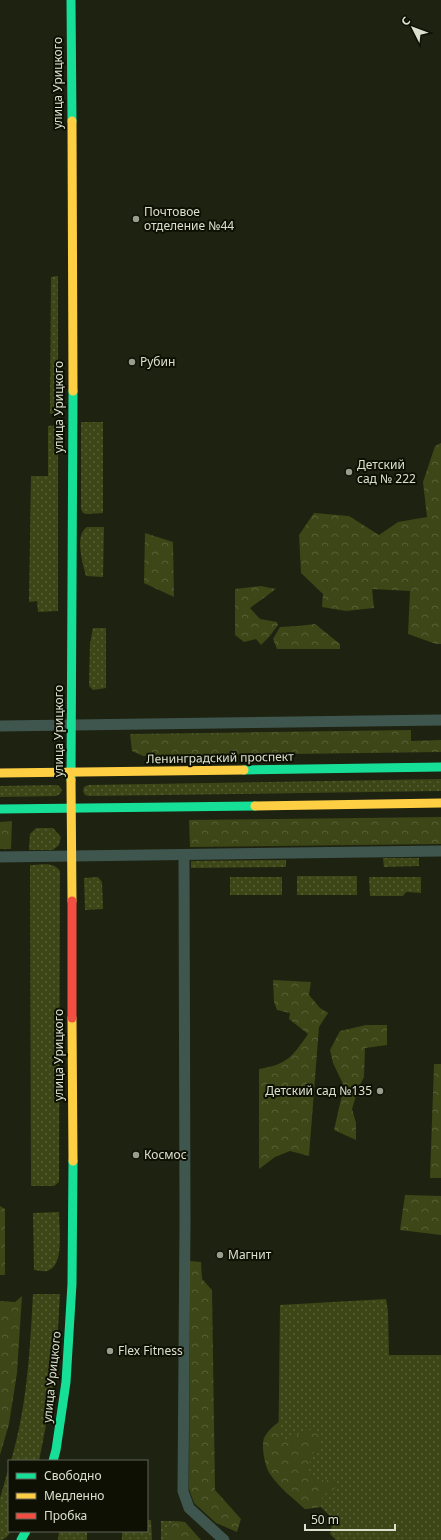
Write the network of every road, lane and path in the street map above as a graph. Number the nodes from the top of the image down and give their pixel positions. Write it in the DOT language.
graph roads {
  1 [pos="71,0"];
  2 [pos="441,720"];
  3 [pos="72,725"];
  4 [pos="0,726"];
  5 [pos="441,766"];
  6 [pos="0,773"];
  7 [pos="72,773"];
  8 [pos="441,803"];
  9 [pos="72,808"];
  10 [pos="0,809"];
  11 [pos="441,851"];
  12 [pos="184,855"];
  13 [pos="72,856"];
  14 [pos="0,857"];
  15 [pos="53,1460"];
  16 [pos="224,1540"];
  1 -- 3 [label="street, улица Урицкого"];
  2 -- 3 [label="street"];
  3 -- 4 [label="street"];
  3 -- 7 [label="street, улица Урицкого"];
  5 -- 7 [label="street, Ленинградский проспект"];
  6 -- 7 [label="street, Ленинградский проспект"];
  7 -- 9 [label="street, улица Урицкого"];
  8 -- 9 [label="street"];
  9 -- 10 [label="street"];
  9 -- 13 [label="street, улица Урицкого"];
  11 -- 12 [label="street"];
  12 -- 13 [label="street"];
  12 -- 16 [label="street"];
  13 -- 14 [label="street"];
  13 -- 15 [label="street, улица Урицкого"];
}
